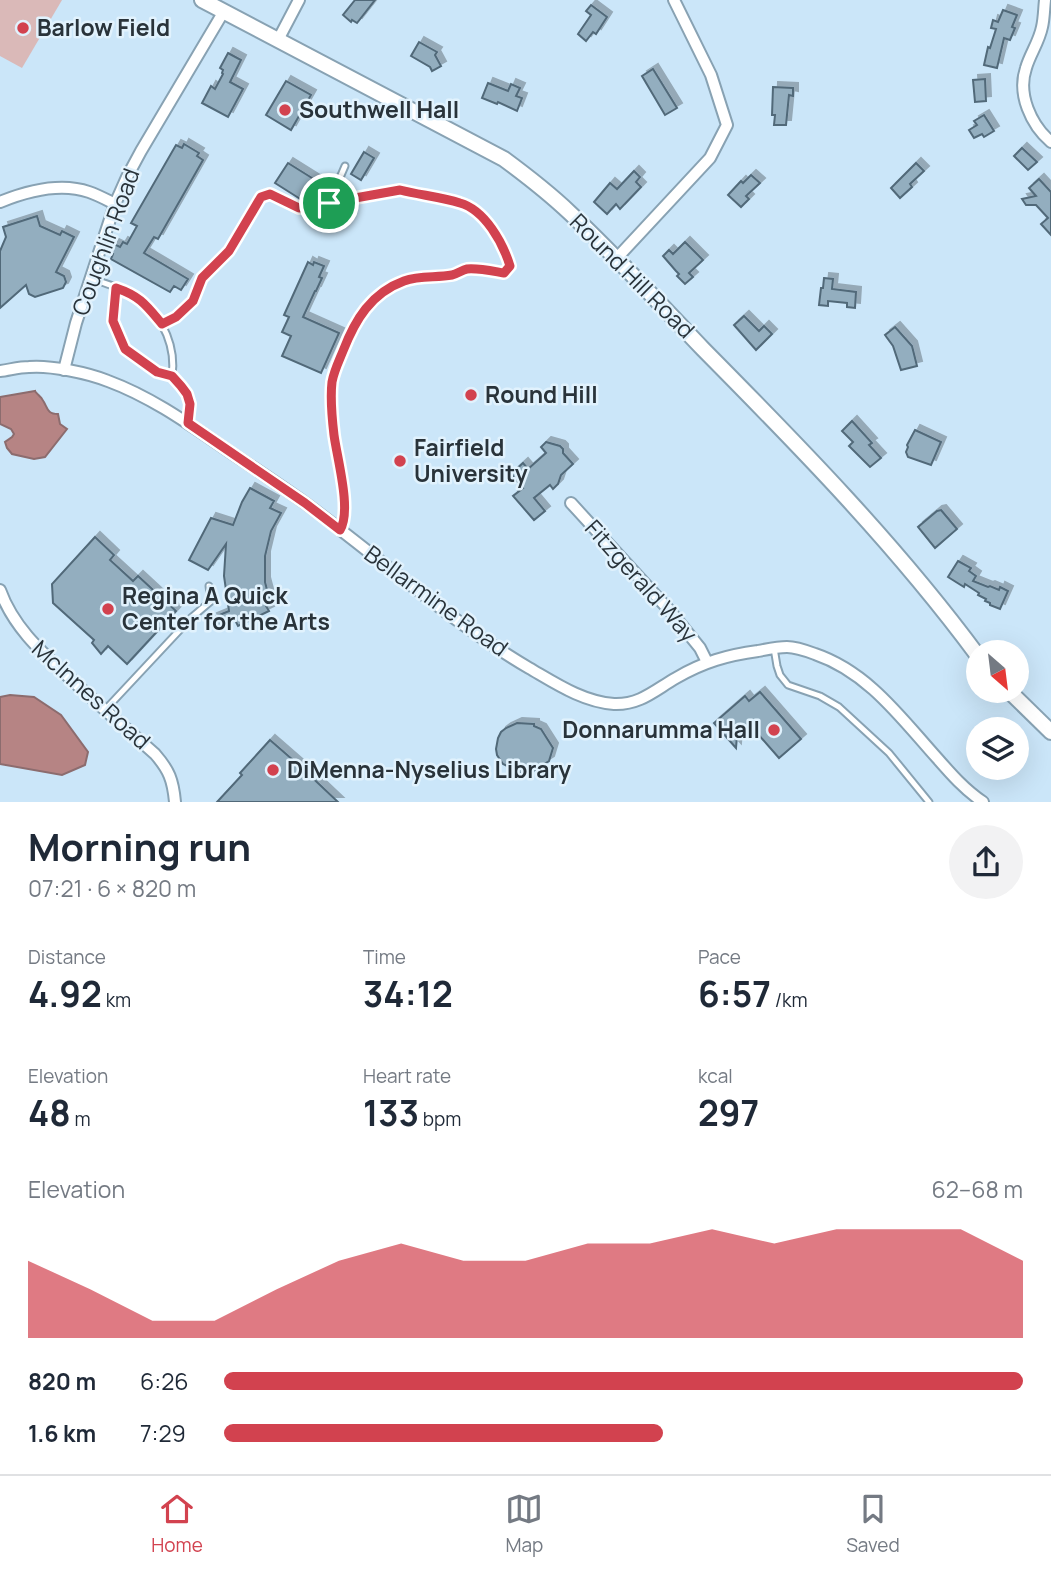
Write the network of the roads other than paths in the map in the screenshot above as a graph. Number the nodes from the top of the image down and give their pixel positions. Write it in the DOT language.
graph roads {
  1 [pos="202,0"];
  2 [pos="299,0"];
  3 [pos="674,0"];
  4 [pos="1045,0"];
  5 [pos="224,11"];
  6 [pos="278,40"];
  7 [pos="1051,142"];
  8 [pos="345,166"];
  9 [pos="0,202"];
  10 [pos="329,203"];
  11 [pos="115,204"];
  12 [pos="616,259"];
  13 [pos="90,278"];
  14 [pos="116,288"];
  15 [pos="162,324"];
  16 [pos="64,370"];
  17 [pos="0,371"];
  18 [pos="172,376"];
  19 [pos="188,423"];
  20 [pos="571,503"];
  21 [pos="340,530"];
  22 [pos="209,586"];
  23 [pos="0,590"];
  24 [pos="966,640"];
  25 [pos="774,648"];
  26 [pos="707,662"];
  27 [pos="1022,704"];
  28 [pos="105,710"];
  29 [pos="1051,732"];
  30 [pos="175,802"];
  31 [pos="929,802"];
  32 [pos="983,802"];
  1 -- 5 [label="main road, Round Hill Road"];
  2 -- 6 [label="street"];
  3 -- 12 [label="street"];
  4 -- 7 [label="street"];
  5 -- 6 [label="main road, Round Hill Road"];
  5 -- 11 [label="street, Coughlin Road"];
  6 -- 12 [label="main road, Round Hill Road"];
  8 -- 10 [label="lane"];
  9 -- 11 [label="street"];
  10 -- 15 [label="lane"];
  10 -- 21 [label="lane"];
  11 -- 13 [label="street, Coughlin Road"];
  12 -- 24 [label="main road, Round Hill Road"];
  13 -- 14 [label="lane"];
  13 -- 16 [label="street, Coughlin Road"];
  14 -- 15 [label="lane"];
  14 -- 18 [label="lane"];
  15 -- 18 [label="lane"];
  16 -- 17 [label="street, Bellarmine Road"];
  16 -- 19 [label="street, Bellarmine Road"];
  18 -- 19 [label="lane"];
  19 -- 21 [label="street, Bellarmine Road"];
  20 -- 26 [label="street, Fitzgerald Way"];
  21 -- 26 [label="street, Bellarmine Road"];
  22 -- 28 [label="lane"];
  23 -- 28 [label="street, McInnes Road"];
  25 -- 26 [label="street, Bellarmine Road"];
  25 -- 31 [label="lane"];
  25 -- 32 [label="street, Bellarmine Road"];
  27 -- 29 [label="main road"];
  28 -- 30 [label="street, McInnes Road"];
}
